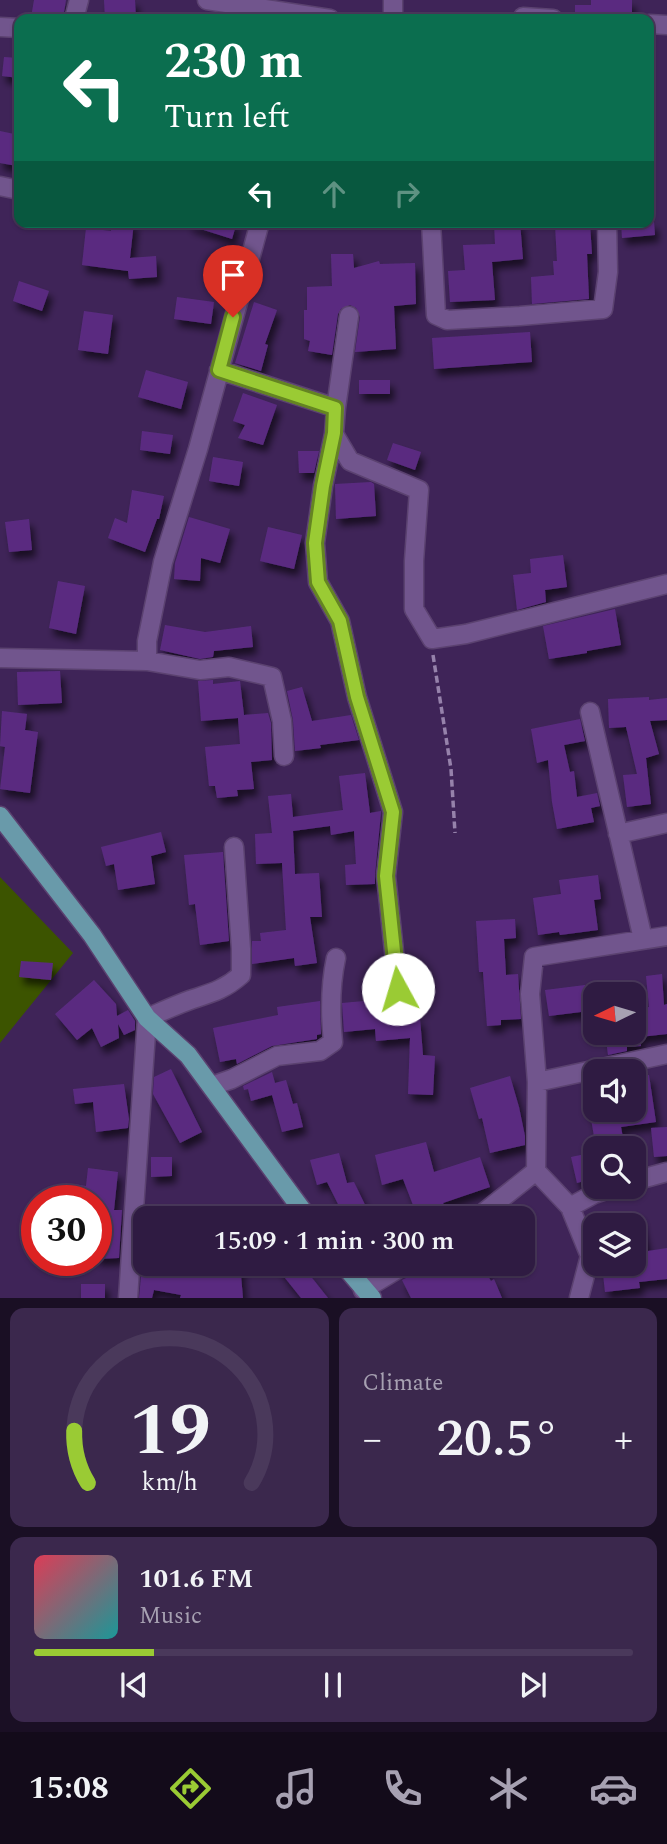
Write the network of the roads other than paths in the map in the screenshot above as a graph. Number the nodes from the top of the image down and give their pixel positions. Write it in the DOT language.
graph roads {
  1 [pos="207,0"];
  2 [pos="298,14"];
  3 [pos="258,228"];
  4 [pos="431,228"];
  5 [pos="607,228"];
  6 [pos="349,316"];
  7 [pos="219,370"];
  8 [pos="335,408"];
  9 [pos="334,433"];
  10 [pos="667,584"];
  11 [pos="0,658"];
  12 [pos="147,662"];
  13 [pos="590,712"];
  14 [pos="284,756"];
  15 [pos="0,816"];
  16 [pos="667,823"];
  17 [pos="618,834"];
  18 [pos="234,847"];
  19 [pos="667,936"];
  20 [pos="643,939"];
  21 [pos="336,957"];
  22 [pos="398,989"];
  23 [pos="147,1018"];
  24 [pos="667,1054"];
  25 [pos="537,1082"];
  26 [pos="212,1086"];
  27 [pos="536,1171"];
  28 [pos="667,1172"];
  29 [pos="646,1178"];
  30 [pos="585,1199"];
  31 [pos="299,1206"];
  32 [pos="492,1206"];
  33 [pos="570,1207"];
  34 [pos="353,1276"];
  35 [pos="391,1276"];
  36 [pos="368,1294"];
  37 [pos="128,1298"];
  38 [pos="579,1298"];
  1 -- 2 [label="street"];
  3 -- 7 [label="street"];
  4 -- 5 [label="street"];
  6 -- 8 [label="street"];
  7 -- 8 [label="street"];
  7 -- 12 [label="street"];
  8 -- 9 [label="street"];
  9 -- 10 [label="street"];
  9 -- 22 [label="street"];
  11 -- 12 [label="street"];
  12 -- 14 [label="street"];
  13 -- 17 [label="street"];
  15 -- 23 [label="main road"];
  16 -- 17 [label="street"];
  17 -- 20 [label="street"];
  18 -- 23 [label="street"];
  19 -- 20 [label="street"];
  20 -- 25 [label="street"];
  21 -- 26 [label="street"];
  23 -- 26 [label="main road"];
  23 -- 37 [label="street"];
  24 -- 25 [label="street"];
  25 -- 27 [label="street"];
  26 -- 31 [label="main road"];
  27 -- 32 [label="street"];
  27 -- 33 [label="street"];
  28 -- 29 [label="street"];
  30 -- 33 [label="street"];
  33 -- 38 [label="street"];
  34 -- 36 [label="main road"];
  35 -- 36 [label="street"];
}
